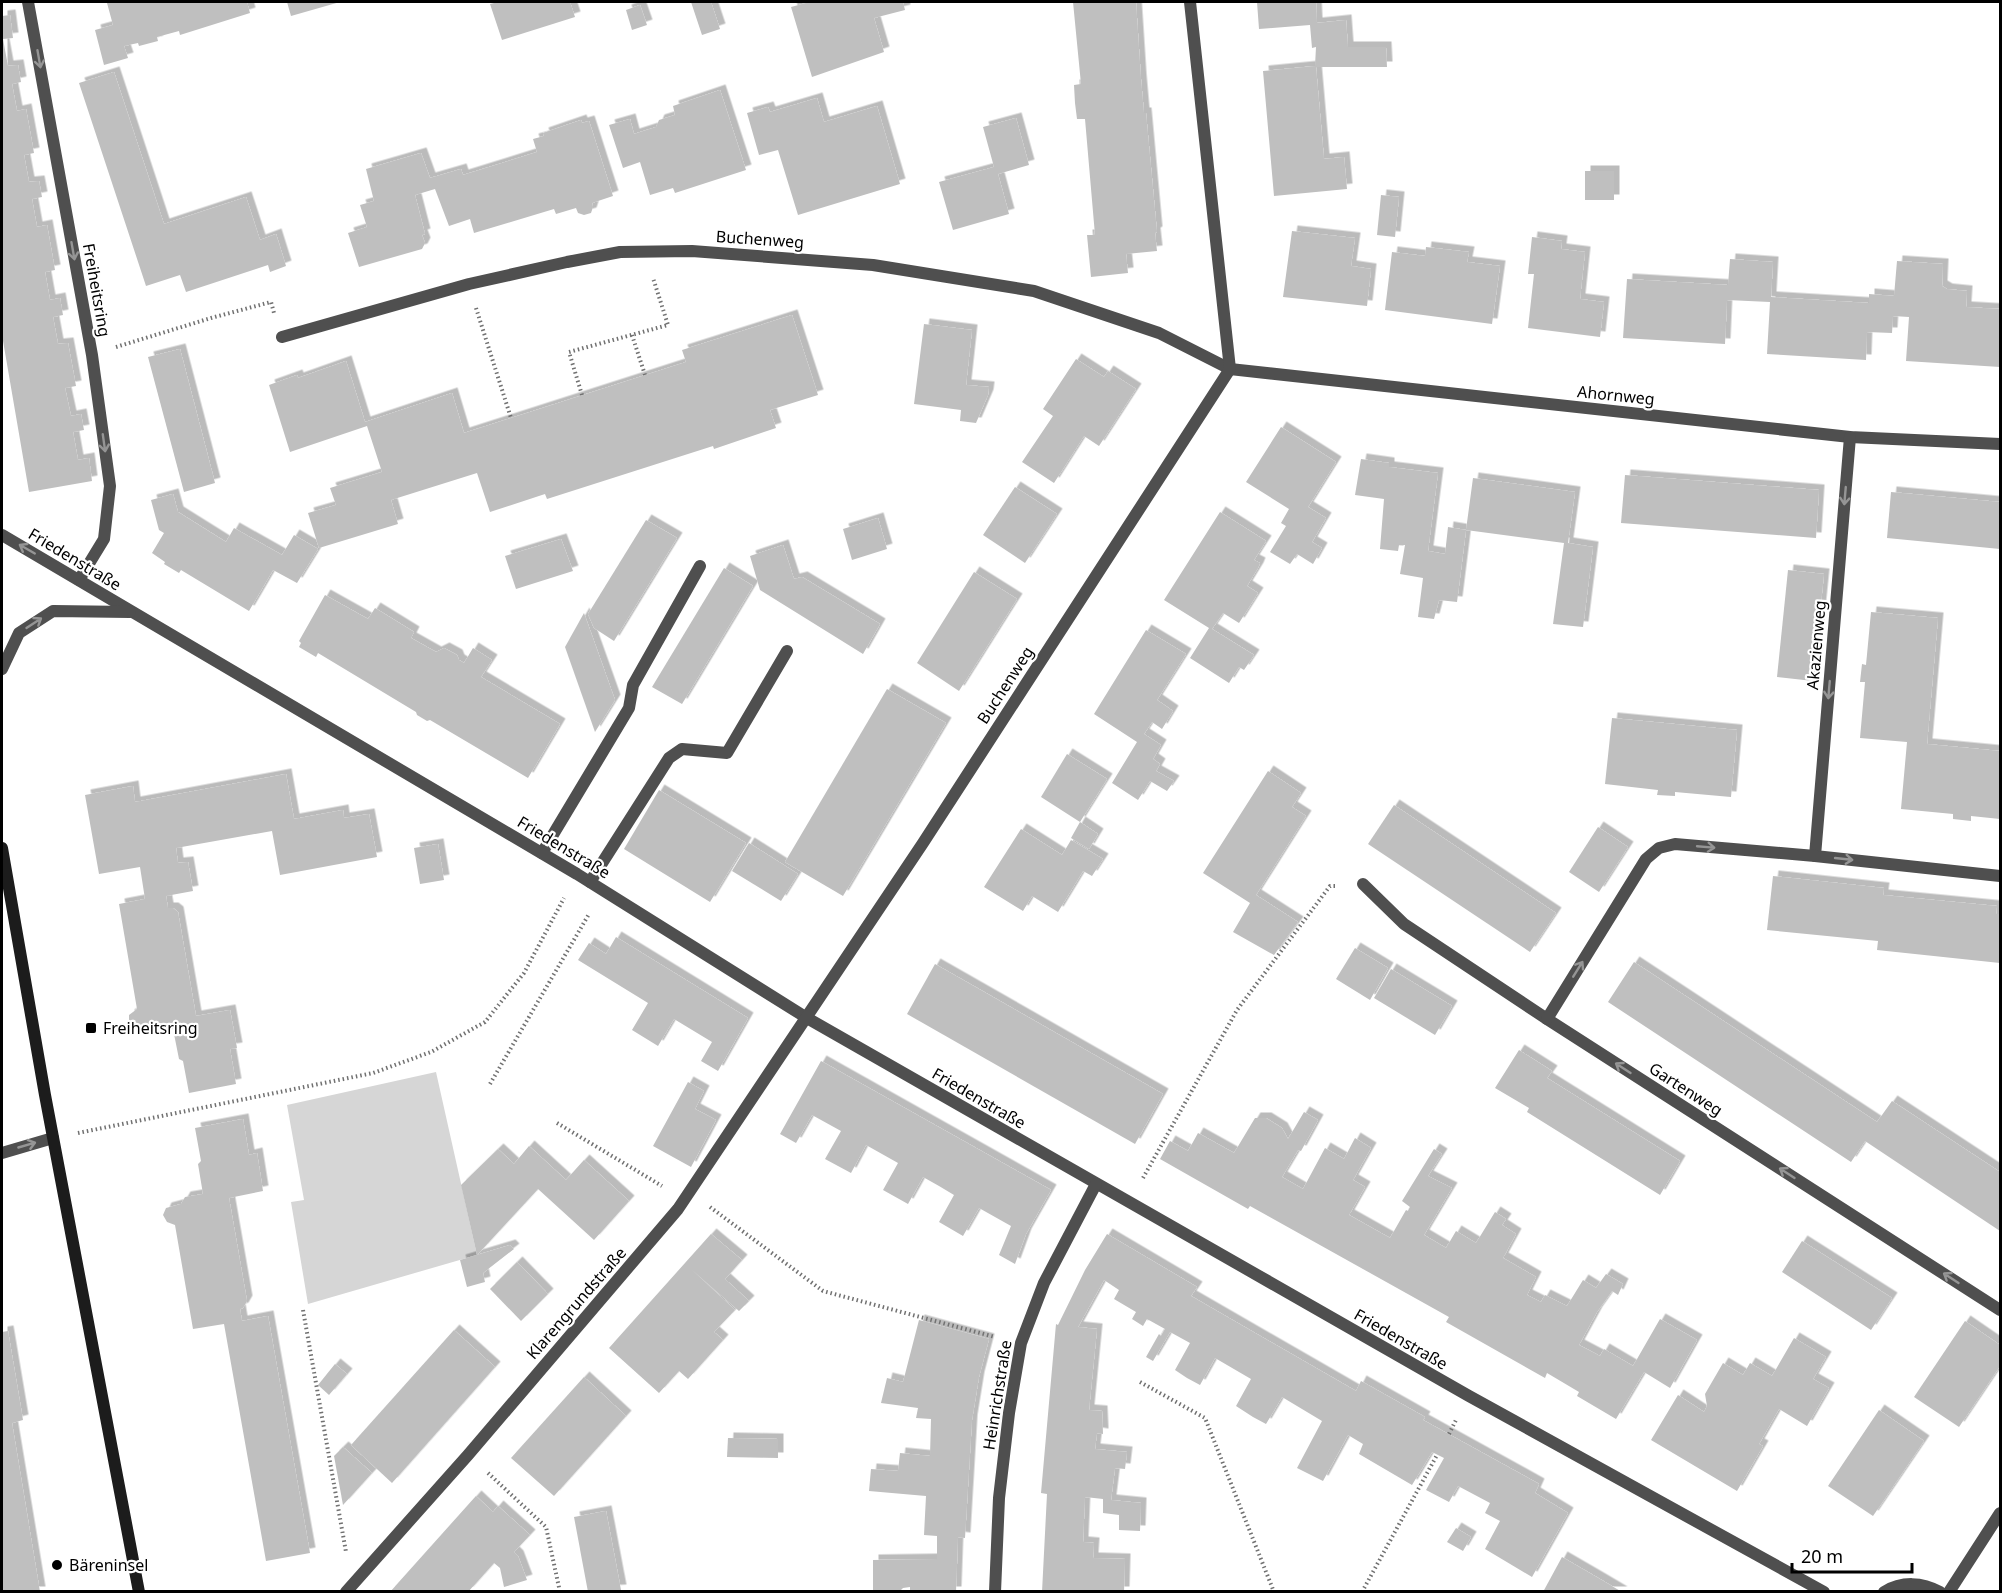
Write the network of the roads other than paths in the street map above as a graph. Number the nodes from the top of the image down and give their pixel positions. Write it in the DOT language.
graph roads {
  1 [pos="28,2"];
  2 [pos="1190,2"];
  3 [pos="282,337"];
  4 [pos="1230,369"];
  5 [pos="1850,438"];
  6 [pos="2001,444"];
  7 [pos="2,535"];
  8 [pos="700,566"];
  9 [pos="79,580"];
  10 [pos="131,612"];
  11 [pos="787,651"];
  12 [pos="2,669"];
  13 [pos="2,848"];
  14 [pos="542,854"];
  15 [pos="1815,856"];
  16 [pos="2001,876"];
  17 [pos="590,882"];
  18 [pos="1363,884"];
  19 [pos="807,1018"];
  20 [pos="1547,1019"];
  21 [pos="53,1138"];
  22 [pos="2,1153"];
  23 [pos="1096,1184"];
  24 [pos="2001,1310"];
  25 [pos="2001,1513"];
  26 [pos="349,1588"];
  27 [pos="139,1592"];
  28 [pos="995,1592"];
  29 [pos="1824,1592"];
  30 [pos="1884,1592"];
  31 [pos="1940,1592"];
  32 [pos="1949,1592"];
  1 -- 9 [label="street, Freiheitsring, one-way"];
  2 -- 4 [label="street"];
  3 -- 4 [label="street, Buchenweg"];
  4 -- 5 [label="street, Ahornweg"];
  4 -- 19 [label="street, Buchenweg"];
  5 -- 6 [label="street, Ahornweg"];
  5 -- 15 [label="street, Akazienweg, one-way"];
  9 -- 7 [label="street, Friedenstraße, one-way"];
  8 -- 14 [label="street"];
  9 -- 10 [label="street, Friedenstraße"];
  12 -- 10 [label="street, Friedenstraße, one-way"];
  10 -- 14 [label="street, Friedenstraße"];
  11 -- 17 [label="street"];
  13 -- 21 [label="main road"];
  14 -- 17 [label="street, Friedenstraße"];
  15 -- 16 [label="street, one-way"];
  20 -- 15 [label="street, one-way"];
  17 -- 19 [label="street, Friedenstraße"];
  18 -- 20 [label="street, Gartenweg"];
  19 -- 23 [label="street, Friedenstraße"];
  19 -- 26 [label="street, Klarengrundstraße"];
  24 -- 20 [label="street, Gartenweg, one-way"];
  22 -- 21 [label="street, one-way"];
  21 -- 27 [label="main road"];
  23 -- 28 [label="street, Heinrichstraße"];
  23 -- 29 [label="street, Friedenstraße"];
  25 -- 32 [label="street"];
  30 -- 31 [label="street"];
}
